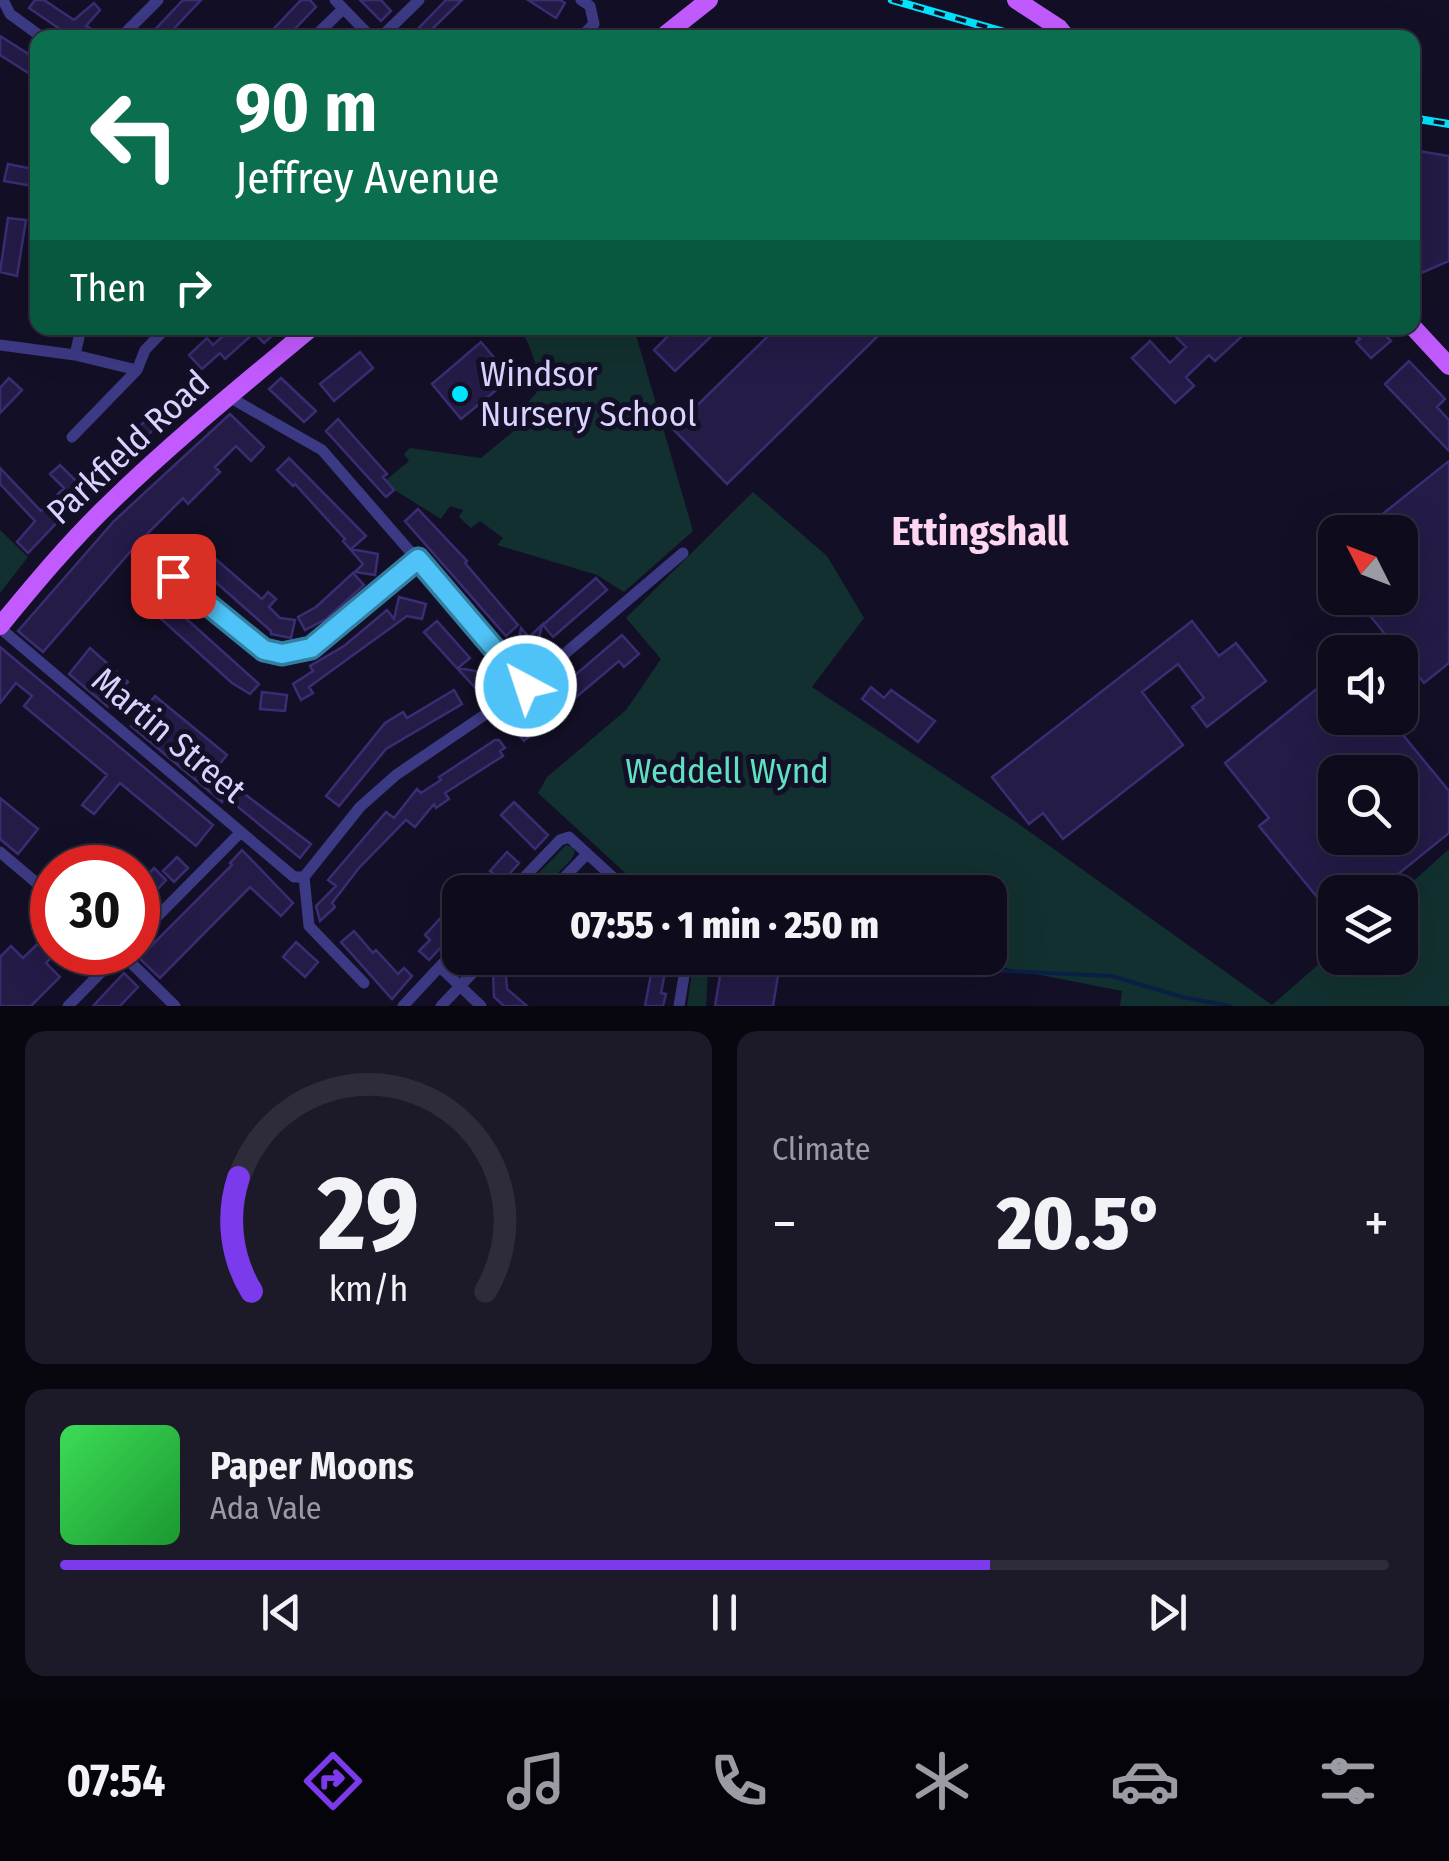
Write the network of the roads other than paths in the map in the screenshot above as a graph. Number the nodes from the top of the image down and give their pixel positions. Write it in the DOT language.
graph roads {
  1 [pos="3,0"];
  2 [pos="158,0"];
  3 [pos="419,0"];
  4 [pos="581,0"];
  5 [pos="709,0"];
  6 [pos="1016,0"];
  7 [pos="339,4"];
  8 [pos="32,30"];
  9 [pos="128,30"];
  10 [pos="319,30"];
  11 [pos="364,30"];
  12 [pos="388,30"];
  13 [pos="588,30"];
  14 [pos="671,30"];
  15 [pos="1060,30"];
  16 [pos="79,335"];
  17 [pos="159,335"];
  18 [pos="303,335"];
  19 [pos="1420,335"];
  20 [pos="0,345"];
  21 [pos="75,355"];
  22 [pos="1449,366"];
  23 [pos="138,370"];
  24 [pos="229,397"];
  25 [pos="72,437"];
  26 [pos="683,553"];
  27 [pos="418,559"];
  28 [pos="173,576"];
  29 [pos="0,627"];
  30 [pos="526,686"];
  31 [pos="241,832"];
  32 [pos="0,852"];
  33 [pos="587,854"];
  34 [pos="526,875"];
  35 [pos="567,875"];
  36 [pos="610,875"];
  37 [pos="30,877"];
  38 [pos="304,878"];
  39 [pos="160,914"];
  40 [pos="440,967"];
  41 [pos="99,975"];
  42 [pos="143,975"];
  43 [pos="471,975"];
  44 [pos="684,975"];
  45 [pos="364,983"];
  46 [pos="460,986"];
  47 [pos="68,1006"];
  48 [pos="175,1006"];
  49 [pos="403,1006"];
  50 [pos="441,1006"];
  51 [pos="482,1006"];
  52 [pos="679,1006"];
  1 -- 8 [label="street"];
  2 -- 9 [label="street"];
  3 -- 12 [label="street"];
  4 -- 13 [label="street"];
  5 -- 14 [label="main road"];
  6 -- 15 [label="main road"];
  7 -- 10 [label="street"];
  7 -- 11 [label="street"];
  16 -- 21 [label="street"];
  17 -- 23 [label="street"];
  18 -- 24 [label="main road, Parkfield Road"];
  19 -- 22 [label="main road"];
  20 -- 21 [label="street"];
  21 -- 23 [label="street"];
  23 -- 25 [label="street"];
  24 -- 27 [label="street"];
  24 -- 29 [label="main road, Parkfield Road"];
  26 -- 30 [label="street"];
  27 -- 28 [label="street"];
  27 -- 30 [label="street"];
  29 -- 31 [label="street, Martin Street"];
  30 -- 38 [label="street"];
  31 -- 38 [label="street, Martin Street"];
  31 -- 39 [label="street"];
  32 -- 37 [label="street"];
  33 -- 34 [label="street"];
  33 -- 35 [label="street"];
  33 -- 36 [label="street"];
  38 -- 45 [label="street"];
  40 -- 46 [label="street"];
  40 -- 49 [label="street"];
  41 -- 47 [label="street"];
  42 -- 48 [label="street"];
  43 -- 46 [label="street"];
  44 -- 52 [label="street"];
  46 -- 50 [label="street"];
  46 -- 51 [label="street"];
}
